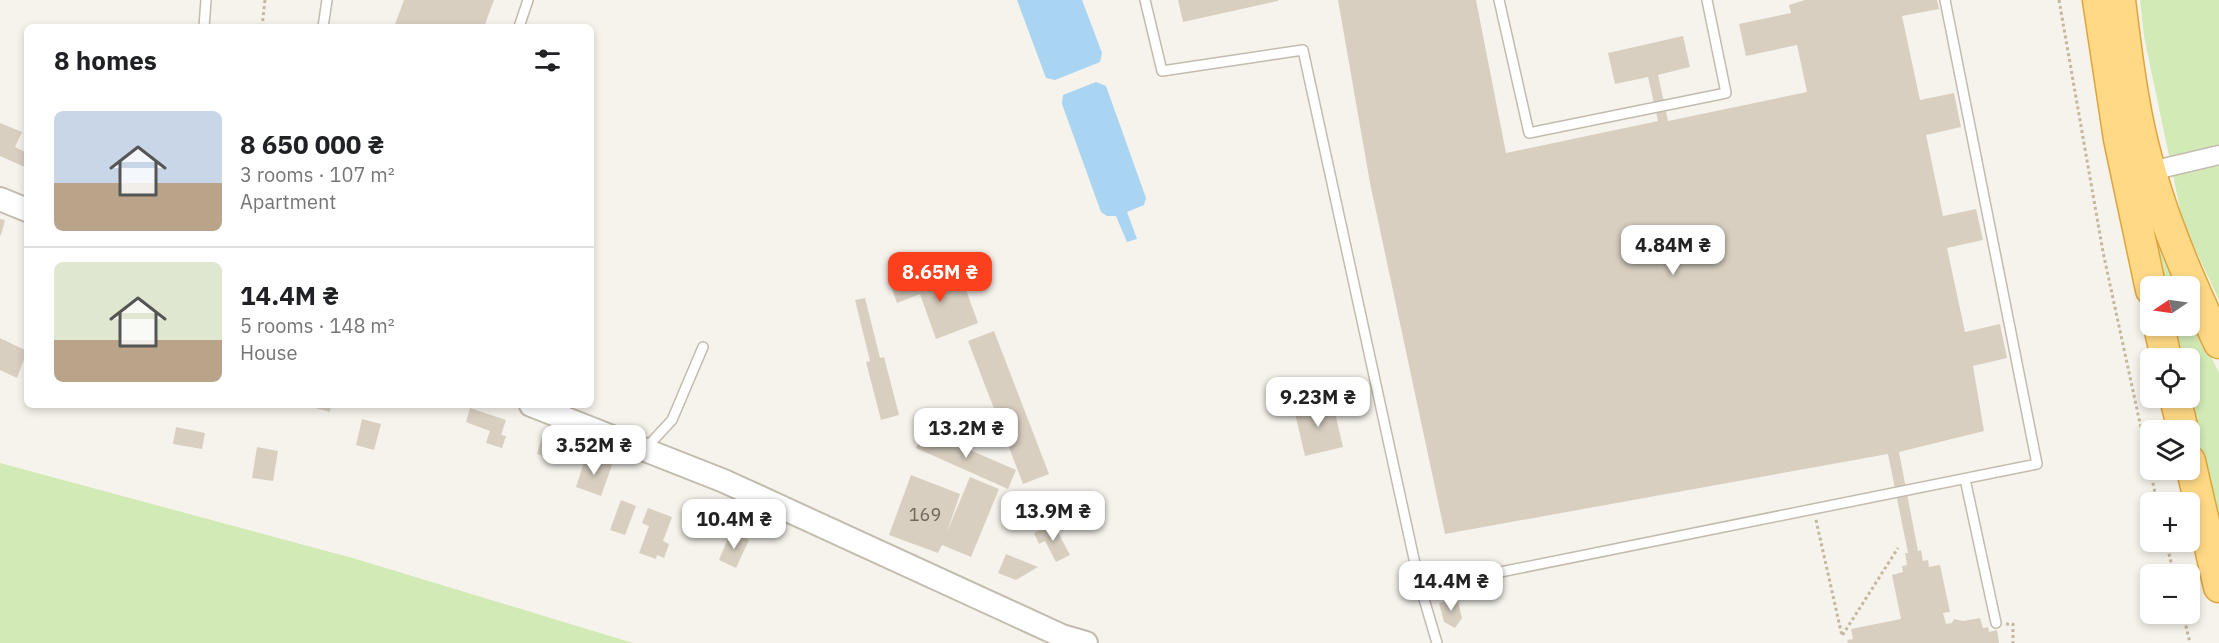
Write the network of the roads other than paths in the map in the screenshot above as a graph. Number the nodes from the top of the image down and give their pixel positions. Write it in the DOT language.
graph roads {
  1 [pos="206,0"];
  2 [pos="327,0"];
  3 [pos="528,0"];
  4 [pos="1145,0"];
  5 [pos="1499,0"];
  6 [pos="1707,0"];
  7 [pos="1945,0"];
  8 [pos="2098,0"];
  9 [pos="2120,0"];
  10 [pos="204,24"];
  11 [pos="323,24"];
  12 [pos="520,24"];
  13 [pos="2219,155"];
  14 [pos="2151,171"];
  15 [pos="0,199"];
  16 [pos="24,209"];
  17 [pos="2148,276"];
  18 [pos="2219,343"];
  19 [pos="702,347"];
  20 [pos="539,408"];
  21 [pos="645,450"];
  22 [pos="1965,479"];
  23 [pos="2194,480"];
  24 [pos="2219,587"];
  25 [pos="1421,588"];
  26 [pos="1996,623"];
  27 [pos="1086,643"];
  28 [pos="1437,643"];
  1 -- 10 [label="lane"];
  2 -- 11 [label="lane"];
  3 -- 12 [label="lane"];
  4 -- 25 [label="lane"];
  5 -- 6 [label="lane"];
  7 -- 22 [label="lane"];
  8 -- 17 [label="highway"];
  9 -- 14 [label="highway"];
  13 -- 14 [label="street"];
  14 -- 18 [label="highway"];
  15 -- 16 [label="street"];
  19 -- 21 [label="lane"];
  20 -- 21 [label="street"];
  21 -- 27 [label="street"];
  22 -- 25 [label="lane"];
  22 -- 26 [label="lane"];
  23 -- 24 [label="highway"];
  25 -- 28 [label="lane"];
}
